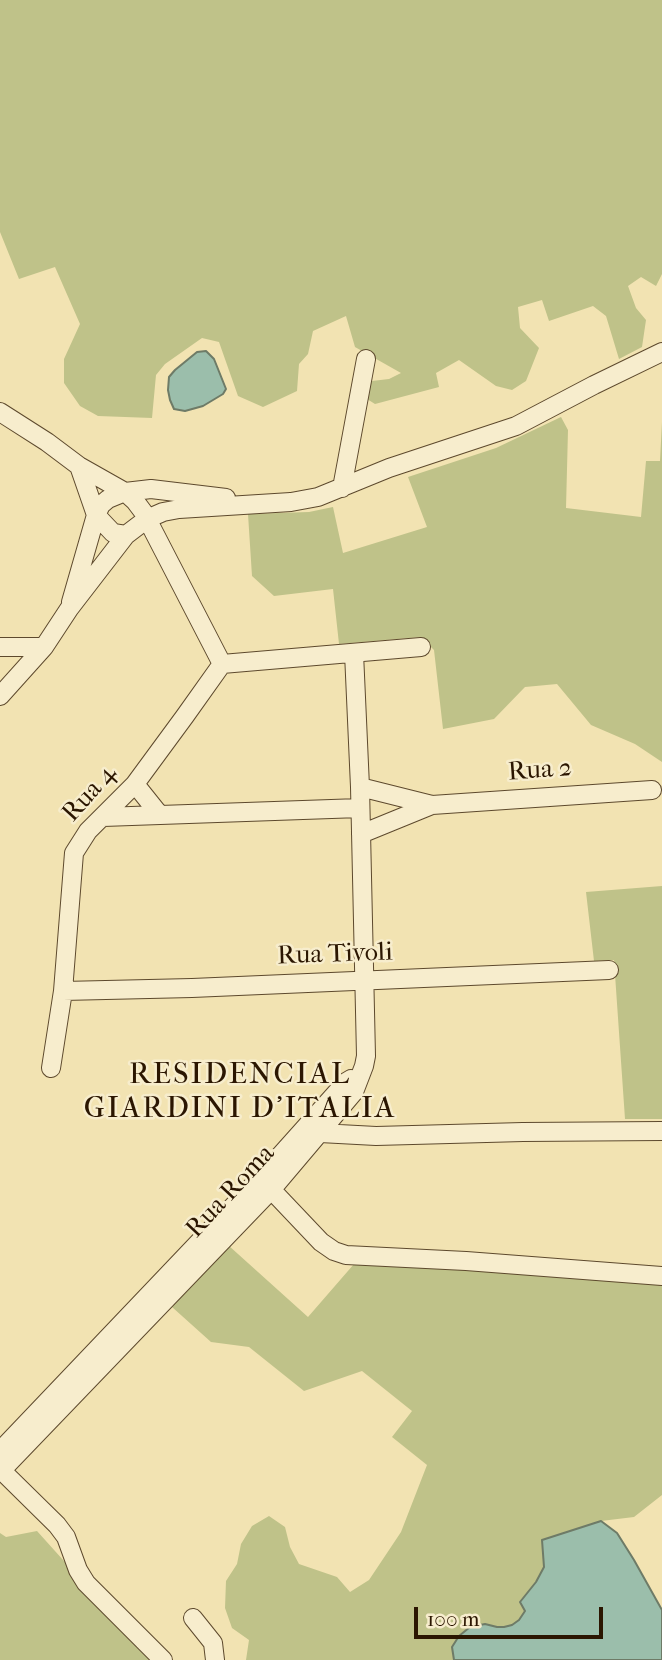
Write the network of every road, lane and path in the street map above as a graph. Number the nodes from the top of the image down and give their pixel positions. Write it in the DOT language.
graph roads {
  1 [pos="662,352"];
  2 [pos="366,359"];
  3 [pos="0,412"];
  4 [pos="79,466"];
  5 [pos="342,488"];
  6 [pos="125,492"];
  7 [pos="266,503"];
  8 [pos="96,514"];
  9 [pos="147,519"];
  10 [pos="126,535"];
  11 [pos="69,609"];
  12 [pos="44,647"];
  13 [pos="421,647"];
  14 [pos="0,648"];
  15 [pos="354,653"];
  16 [pos="222,664"];
  17 [pos="0,696"];
  18 [pos="135,784"];
  19 [pos="360,788"];
  20 [pos="652,790"];
  21 [pos="432,805"];
  22 [pos="360,808"];
  23 [pos="159,814"];
  24 [pos="103,817"];
  25 [pos="361,834"];
  26 [pos="609,970"];
  27 [pos="364,980"];
  28 [pos="63,991"];
  29 [pos="51,1068"];
  30 [pos="314,1130"];
  31 [pos="662,1131"];
  32 [pos="266,1183"];
  33 [pos="662,1276"];
  34 [pos="80,1379"];
  35 [pos="0,1451"];
  36 [pos="0,1471"];
  37 [pos="193,1618"];
  38 [pos="163,1660"];
  39 [pos="215,1660"];
  1 -- 5 [label="street"];
  2 -- 5 [label="street"];
  3 -- 4 [label="street"];
  4 -- 6 [label="street"];
  4 -- 8 [label="street"];
  5 -- 7 [label="street"];
  6 -- 7 [label="street"];
  6 -- 8 [label="street"];
  6 -- 9 [label="street"];
  7 -- 9 [label="street"];
  8 -- 10 [label="street"];
  8 -- 11 [label="street"];
  9 -- 10 [label="street"];
  9 -- 16 [label="street"];
  10 -- 11 [label="street"];
  11 -- 12 [label="street"];
  12 -- 14 [label="street"];
  12 -- 17 [label="street"];
  13 -- 15 [label="street"];
  15 -- 16 [label="street"];
  15 -- 19 [label="street, Rua Roma"];
  16 -- 18 [label="street, Rua 4"];
  18 -- 23 [label="street"];
  18 -- 24 [label="street, Rua 4"];
  19 -- 21 [label="street, Rua 2"];
  19 -- 22 [label="street, Rua Roma"];
  20 -- 21 [label="street, Rua 2"];
  21 -- 25 [label="street, Rua 2"];
  22 -- 23 [label="street"];
  22 -- 25 [label="street, Rua Roma"];
  23 -- 24 [label="street"];
  24 -- 28 [label="street, Rua 4"];
  25 -- 27 [label="street, Rua Roma"];
  26 -- 27 [label="street, Rua Tivoli"];
  27 -- 28 [label="street, Rua Tivoli"];
  27 -- 30 [label="street, Rua Roma"];
  28 -- 29 [label="street, Rua 4"];
  30 -- 31 [label="street"];
  30 -- 32 [label="street, Rua Roma"];
  32 -- 33 [label="street"];
  32 -- 34 [label="street, Rua Roma"];
  34 -- 35 [label="street, Rua Roma"];
  34 -- 36 [label="street, Rua Roma"];
  36 -- 38 [label="street"];
  37 -- 39 [label="street"];
}
